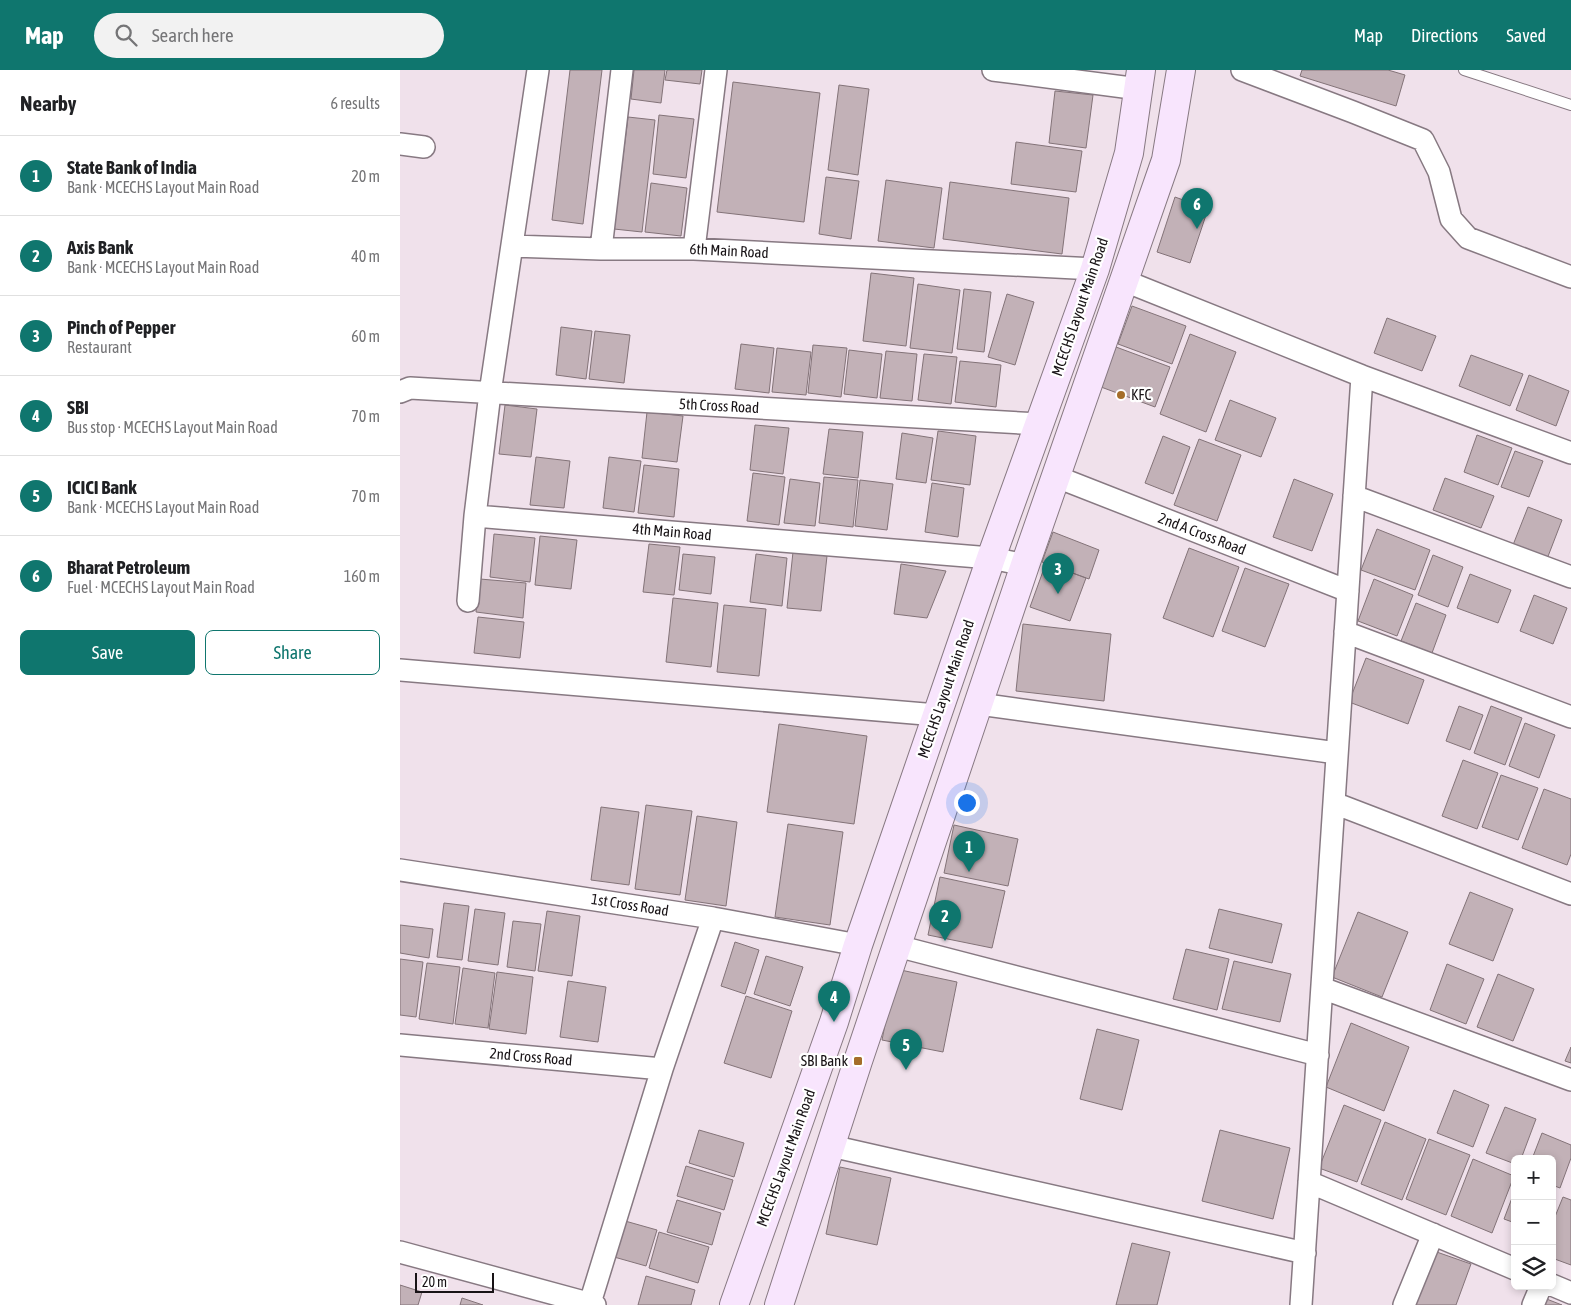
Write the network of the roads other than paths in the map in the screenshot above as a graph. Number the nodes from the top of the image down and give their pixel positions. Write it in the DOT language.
graph roads {
  1 [pos="538,70"];
  2 [pos="622,70"];
  3 [pos="716,70"];
  4 [pos="993,70"];
  5 [pos="1181,70"];
  6 [pos="1242,70"];
  7 [pos="1464,70"];
  8 [pos="1140,79"];
  9 [pos="1571,105"];
  10 [pos="400,144"];
  11 [pos="424,147"];
  12 [pos="512,246"];
  13 [pos="601,249"];
  14 [pos="694,249"];
  15 [pos="1094,270"];
  16 [pos="1571,277"];
  17 [pos="1125,281"];
  18 [pos="1362,376"];
  19 [pos="400,392"];
  20 [pos="490,393"];
  21 [pos="1039,424"];
  22 [pos="1571,452"];
  23 [pos="1057,477"];
  24 [pos="1354,496"];
  25 [pos="475,516"];
  26 [pos="991,558"];
  27 [pos="1025,566"];
  28 [pos="1571,577"];
  29 [pos="1348,591"];
  30 [pos="468,601"];
  31 [pos="1345,632"];
  32 [pos="400,670"];
  33 [pos="979,704"];
  34 [pos="937,715"];
  35 [pos="1571,717"];
  36 [pos="1338,753"];
  37 [pos="1334,803"];
  38 [pos="400,870"];
  39 [pos="1571,894"];
  40 [pos="713,918"];
  41 [pos="858,945"];
  42 [pos="896,946"];
  43 [pos="1322,988"];
  44 [pos="400,1045"];
  45 [pos="1318,1055"];
  46 [pos="662,1069"];
  47 [pos="1571,1080"];
  48 [pos="831,1146"];
  49 [pos="1309,1182"];
  50 [pos="1433,1234"];
  51 [pos="400,1252"];
  52 [pos="1304,1253"];
  53 [pos="1511,1267"];
  54 [pos="1556,1287"];
  55 [pos="1539,1290"];
  56 [pos="1571,1293"];
  57 [pos="593,1304"];
  58 [pos="734,1305"];
  59 [pos="779,1305"];
  60 [pos="1301,1305"];
  61 [pos="1404,1305"];
  62 [pos="1533,1305"];
  1 -- 12 [label="street"];
  2 -- 13 [label="street"];
  3 -- 14 [label="street"];
  4 -- 8 [label="street"];
  5 -- 17 [label="main road"];
  6 -- 16 [label="street"];
  7 -- 9 [label="lane"];
  8 -- 15 [label="main road, MCECHS Layout Main Road"];
  10 -- 11 [label="street"];
  12 -- 13 [label="street, 6th Main Road"];
  12 -- 20 [label="street"];
  13 -- 14 [label="street, 6th Main Road"];
  14 -- 15 [label="street, 6th Main Road"];
  15 -- 21 [label="main road, MCECHS Layout Main Road"];
  17 -- 18 [label="street"];
  17 -- 23 [label="main road"];
  18 -- 22 [label="street"];
  18 -- 24 [label="street"];
  19 -- 20 [label="street, 5th Cross Road"];
  20 -- 21 [label="street, 5th Cross Road"];
  20 -- 25 [label="street"];
  21 -- 26 [label="main road, MCECHS Layout Main Road"];
  23 -- 27 [label="main road"];
  23 -- 29 [label="street, 2nd A Cross Road"];
  24 -- 28 [label="street"];
  24 -- 29 [label="street"];
  25 -- 26 [label="street, 4th Main Road"];
  25 -- 30 [label="street"];
  26 -- 27 [label="street, 4th Main Road"];
  26 -- 34 [label="main road, MCECHS Layout Main Road"];
  27 -- 33 [label="main road"];
  29 -- 31 [label="street"];
  31 -- 35 [label="street"];
  31 -- 36 [label="street"];
  32 -- 34 [label="street"];
  33 -- 36 [label="street"];
  33 -- 42 [label="main road"];
  34 -- 41 [label="main road, MCECHS Layout Main Road"];
  36 -- 37 [label="street"];
  37 -- 39 [label="street"];
  37 -- 43 [label="street"];
  38 -- 40 [label="street, 1st Cross Road"];
  40 -- 41 [label="street, 1st Cross Road"];
  40 -- 46 [label="street"];
  41 -- 58 [label="main road, MCECHS Layout Main Road"];
  42 -- 45 [label="street"];
  42 -- 48 [label="main road"];
  43 -- 45 [label="street"];
  43 -- 47 [label="street"];
  44 -- 46 [label="street, 2nd Cross Road"];
  45 -- 49 [label="street"];
  46 -- 57 [label="street"];
  48 -- 52 [label="street"];
  48 -- 59 [label="main road"];
  49 -- 50 [label="street"];
  49 -- 52 [label="street"];
  50 -- 53 [label="street"];
  50 -- 61 [label="street"];
  51 -- 57 [label="street"];
  52 -- 60 [label="street"];
  54 -- 56 [label="street"];
  55 -- 62 [label="street"];
}
